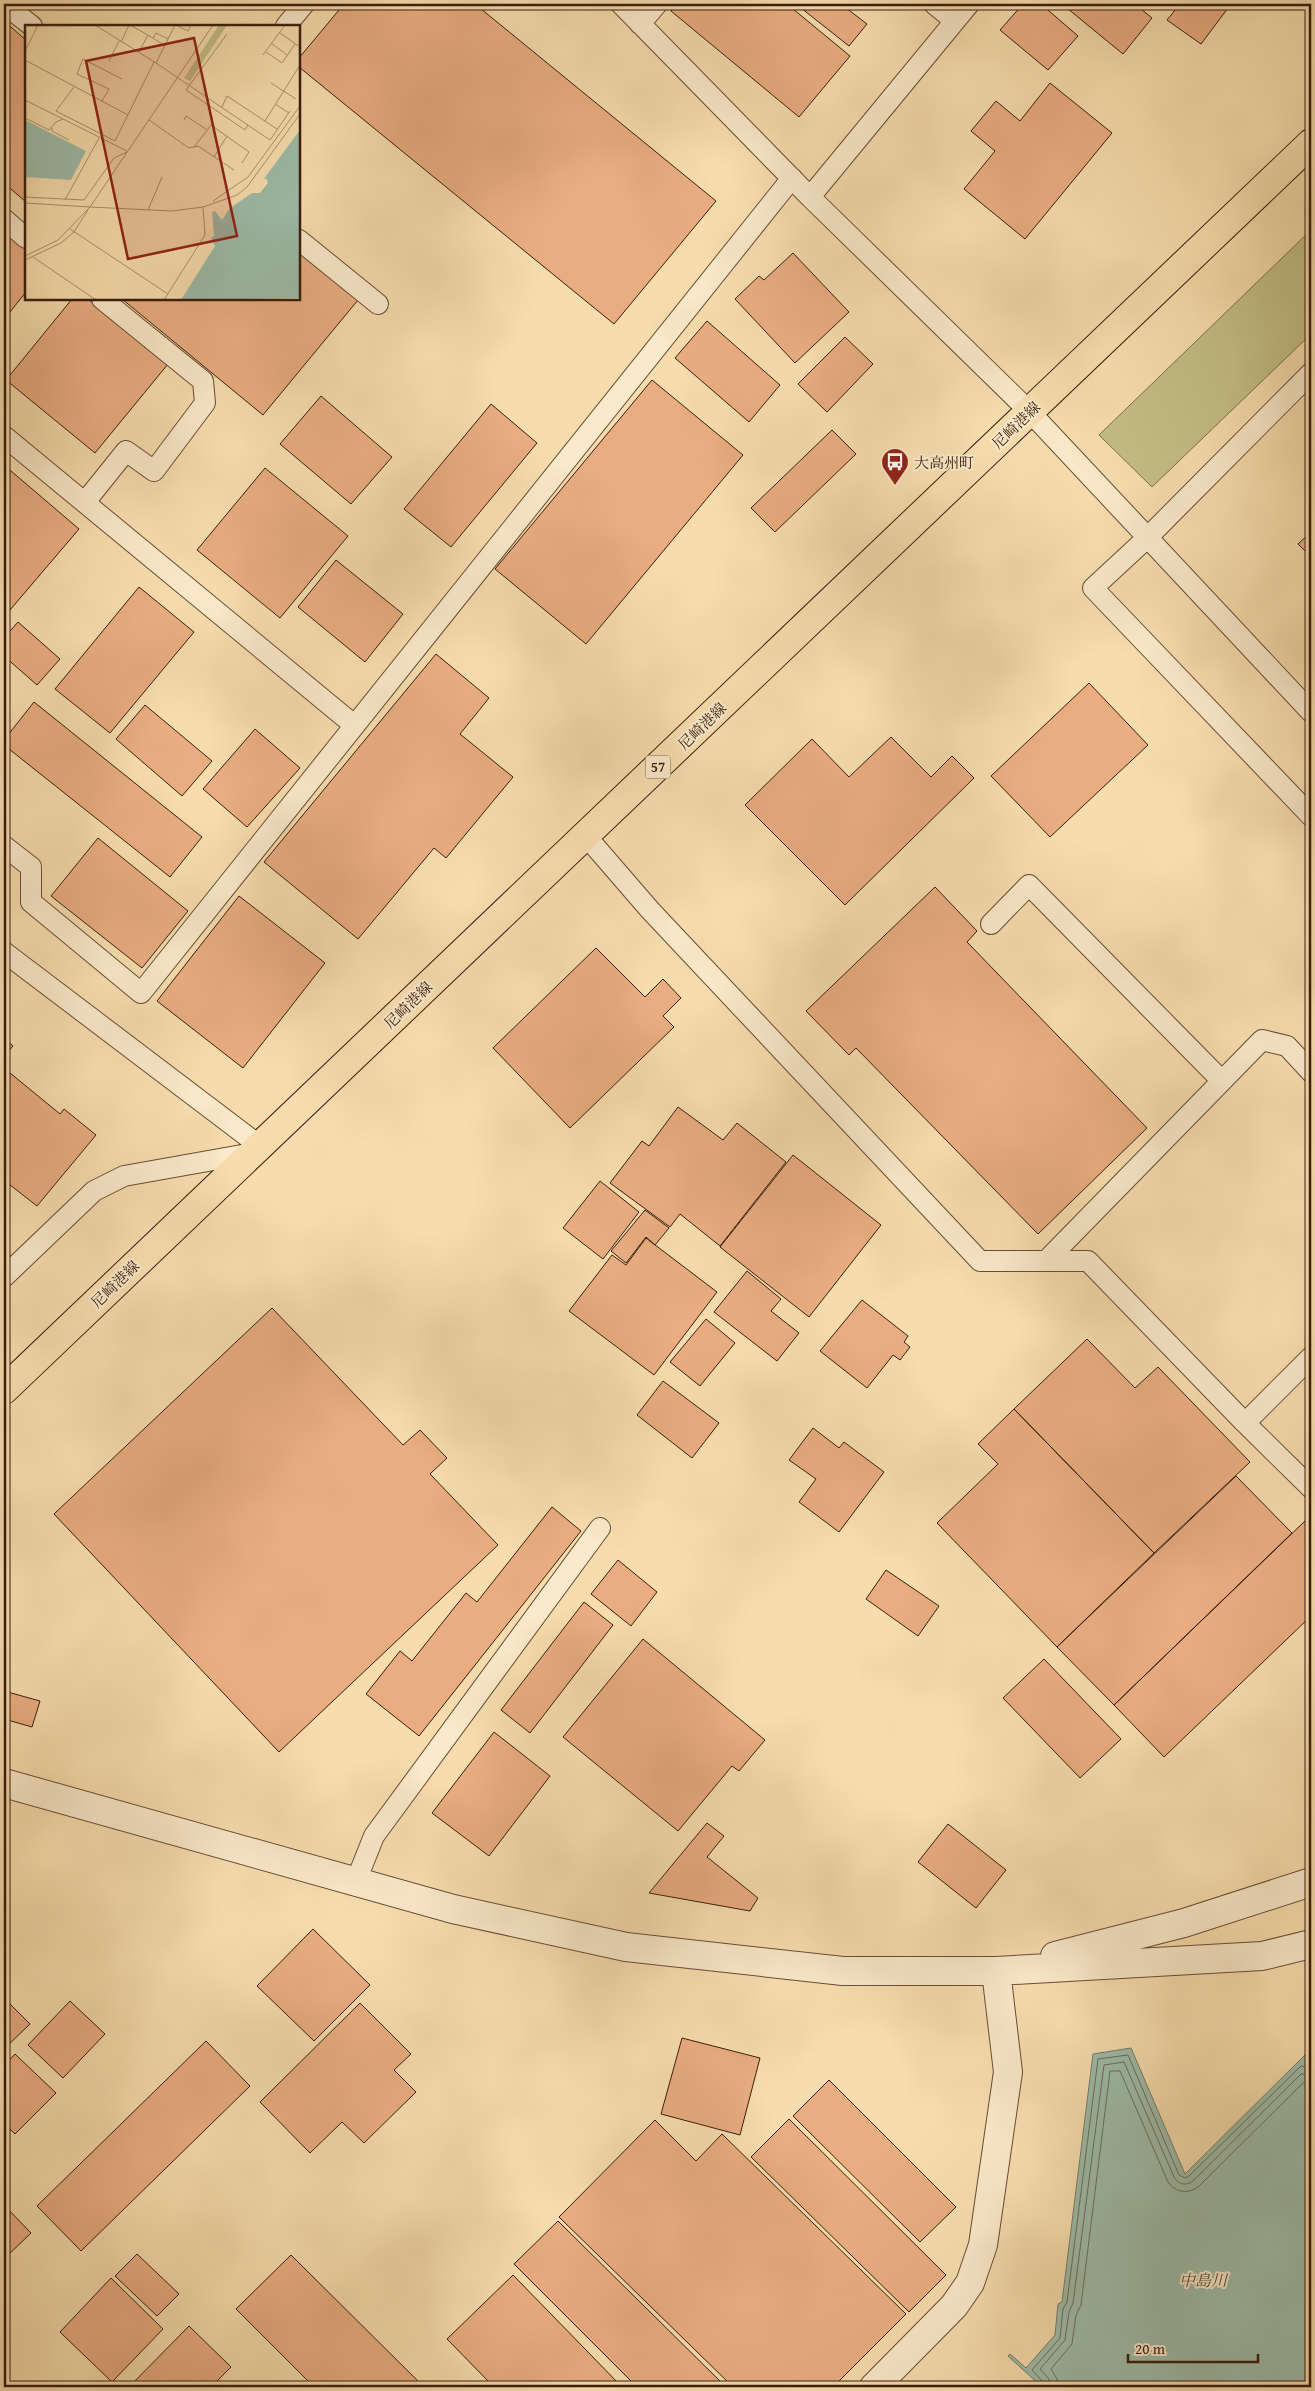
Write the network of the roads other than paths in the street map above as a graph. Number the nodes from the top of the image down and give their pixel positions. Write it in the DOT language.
graph roads {
  1 [pos="4,4"];
  2 [pos="304,4"];
  3 [pos="621,4"];
  4 [pos="657,4"];
  5 [pos="934,4"];
  6 [pos="969,4"];
  7 [pos="954,21"];
  8 [pos="640,24"];
  9 [pos="31,25"];
  10 [pos="287,25"];
  11 [pos="1311,143"];
  12 [pos="792,178"];
  13 [pos="810,197"];
  14 [pos="4,220"];
  15 [pos="25,237"];
  16 [pos="300,241"];
  17 [pos="103,300"];
  18 [pos="378,304"];
  19 [pos="1311,374"];
  20 [pos="1030,412"];
  21 [pos="4,436"];
  22 [pos="85,502"];
  23 [pos="1147,538"];
  24 [pos="1311,712"];
  25 [pos="354,725"];
  26 [pos="1311,816"];
  27 [pos="586,836"];
  28 [pos="4,846"];
  29 [pos="991,924"];
  30 [pos="4,952"];
  31 [pos="1311,1072"];
  32 [pos="1222,1081"];
  33 [pos="256,1150"];
  34 [pos="1046,1261"];
  35 [pos="4,1277"];
  36 [pos="1311,1357"];
  37 [pos="4,1390"];
  38 [pos="1245,1423"];
  39 [pos="1311,1488"];
  40 [pos="600,1528"];
  41 [pos="4,1782"];
  42 [pos="356,1881"];
  43 [pos="1311,1882"];
  44 [pos="1311,1944"];
  45 [pos="996,1971"];
  46 [pos="874,2387"];
  1 -- 9 [label="lane"];
  2 -- 10 [label="lane"];
  3 -- 8 [label="lane"];
  4 -- 8 [label="lane"];
  5 -- 7 [label="lane"];
  6 -- 7 [label="lane"];
  7 -- 13 [label="lane"];
  8 -- 12 [label="lane"];
  11 -- 20 [label="main road, 尼崎港線 / 57"];
  12 -- 13 [label="lane"];
  12 -- 25 [label="lane"];
  13 -- 20 [label="lane"];
  14 -- 15 [label="lane"];
  16 -- 18 [label="lane"];
  17 -- 22 [label="lane"];
  19 -- 23 [label="lane"];
  20 -- 23 [label="lane"];
  20 -- 27 [label="main road, 尼崎港線 / 57"];
  21 -- 22 [label="lane"];
  22 -- 25 [label="lane"];
  23 -- 24 [label="lane"];
  23 -- 26 [label="lane"];
  25 -- 28 [label="lane"];
  27 -- 33 [label="main road, 尼崎港線 / 57"];
  27 -- 34 [label="lane"];
  29 -- 32 [label="lane"];
  30 -- 33 [label="lane"];
  31 -- 32 [label="lane"];
  32 -- 34 [label="lane"];
  33 -- 35 [label="lane"];
  33 -- 37 [label="main road, 尼崎港線 / 57"];
  34 -- 38 [label="lane"];
  36 -- 38 [label="lane"];
  38 -- 39 [label="lane"];
  40 -- 42 [label="lane"];
  41 -- 42 [label="street"];
  42 -- 45 [label="street"];
  43 -- 45 [label="street"];
  44 -- 45 [label="street"];
  45 -- 46 [label="street"];
}
